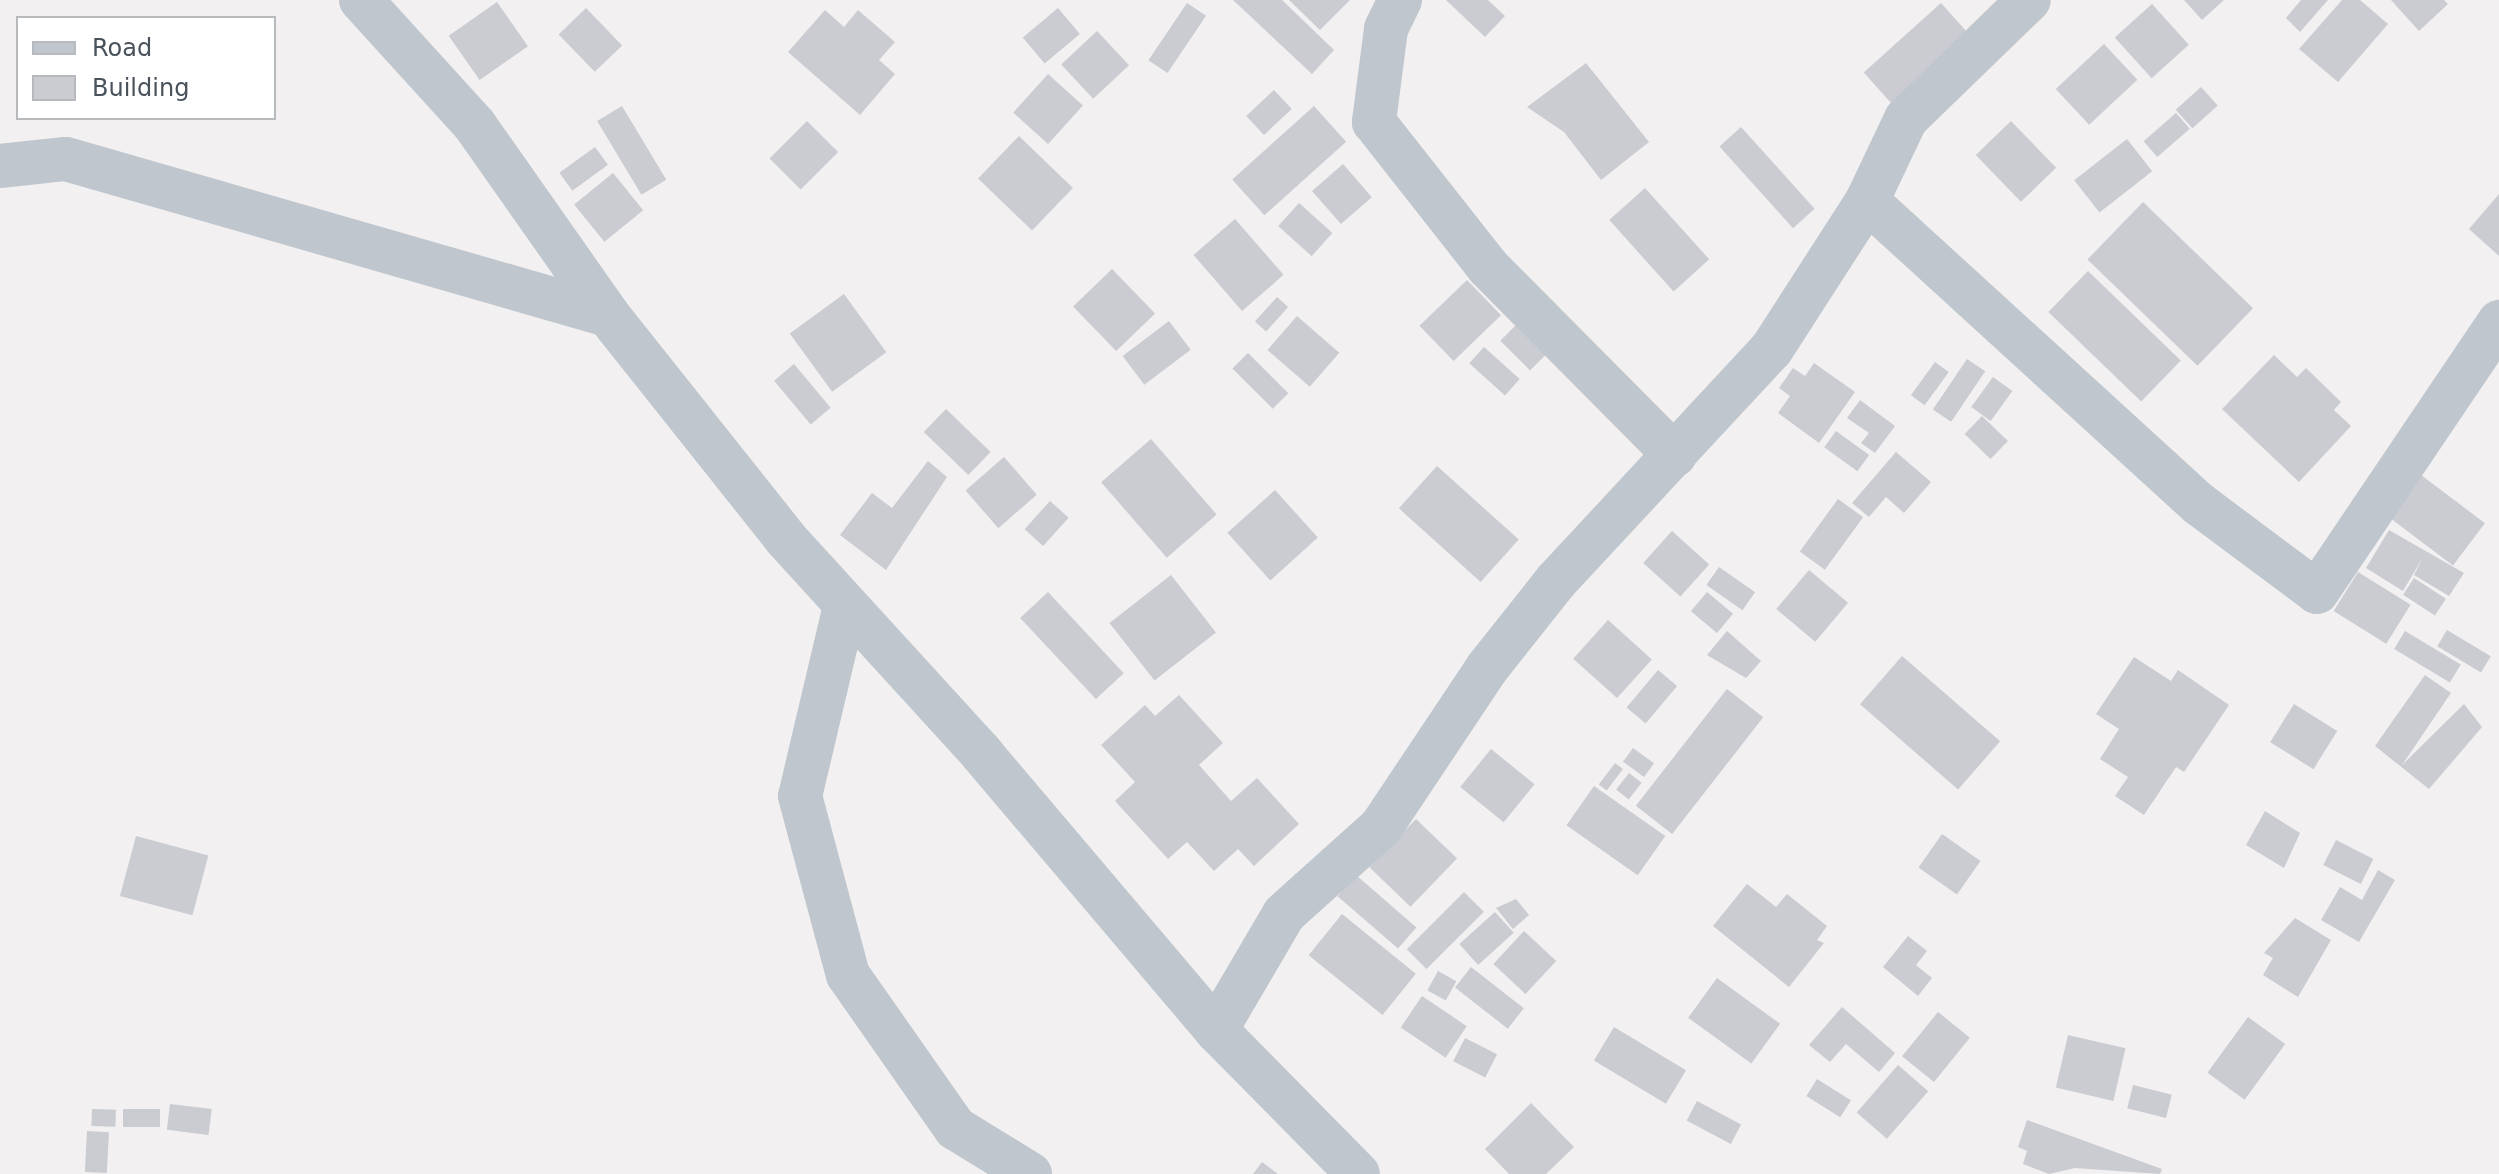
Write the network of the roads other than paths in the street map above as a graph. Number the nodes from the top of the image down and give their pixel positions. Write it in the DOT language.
graph roads {
  1 [pos="361,0"];
  2 [pos="1400,0"];
  3 [pos="2029,0"];
  4 [pos="0,166"];
  5 [pos="1867,201"];
  6 [pos="608,315"];
  7 [pos="2499,322"];
  8 [pos="1675,455"];
  9 [pos="845,606"];
  10 [pos="1216,1030"];
  11 [pos="1260,1078"];
  12 [pos="1030,1174"];
  13 [pos="1315,1174"];
  14 [pos="1358,1174"];
  1 -- 6 [label="street"];
  2 -- 8 [label="street"];
  3 -- 5 [label="street"];
  4 -- 6 [label="street"];
  5 -- 7 [label="street"];
  5 -- 8 [label="street"];
  6 -- 9 [label="street"];
  8 -- 10 [label="street"];
  9 -- 10 [label="street"];
  9 -- 12 [label="street"];
  10 -- 11 [label="street"];
  11 -- 13 [label="street"];
  11 -- 14 [label="street"];
}
